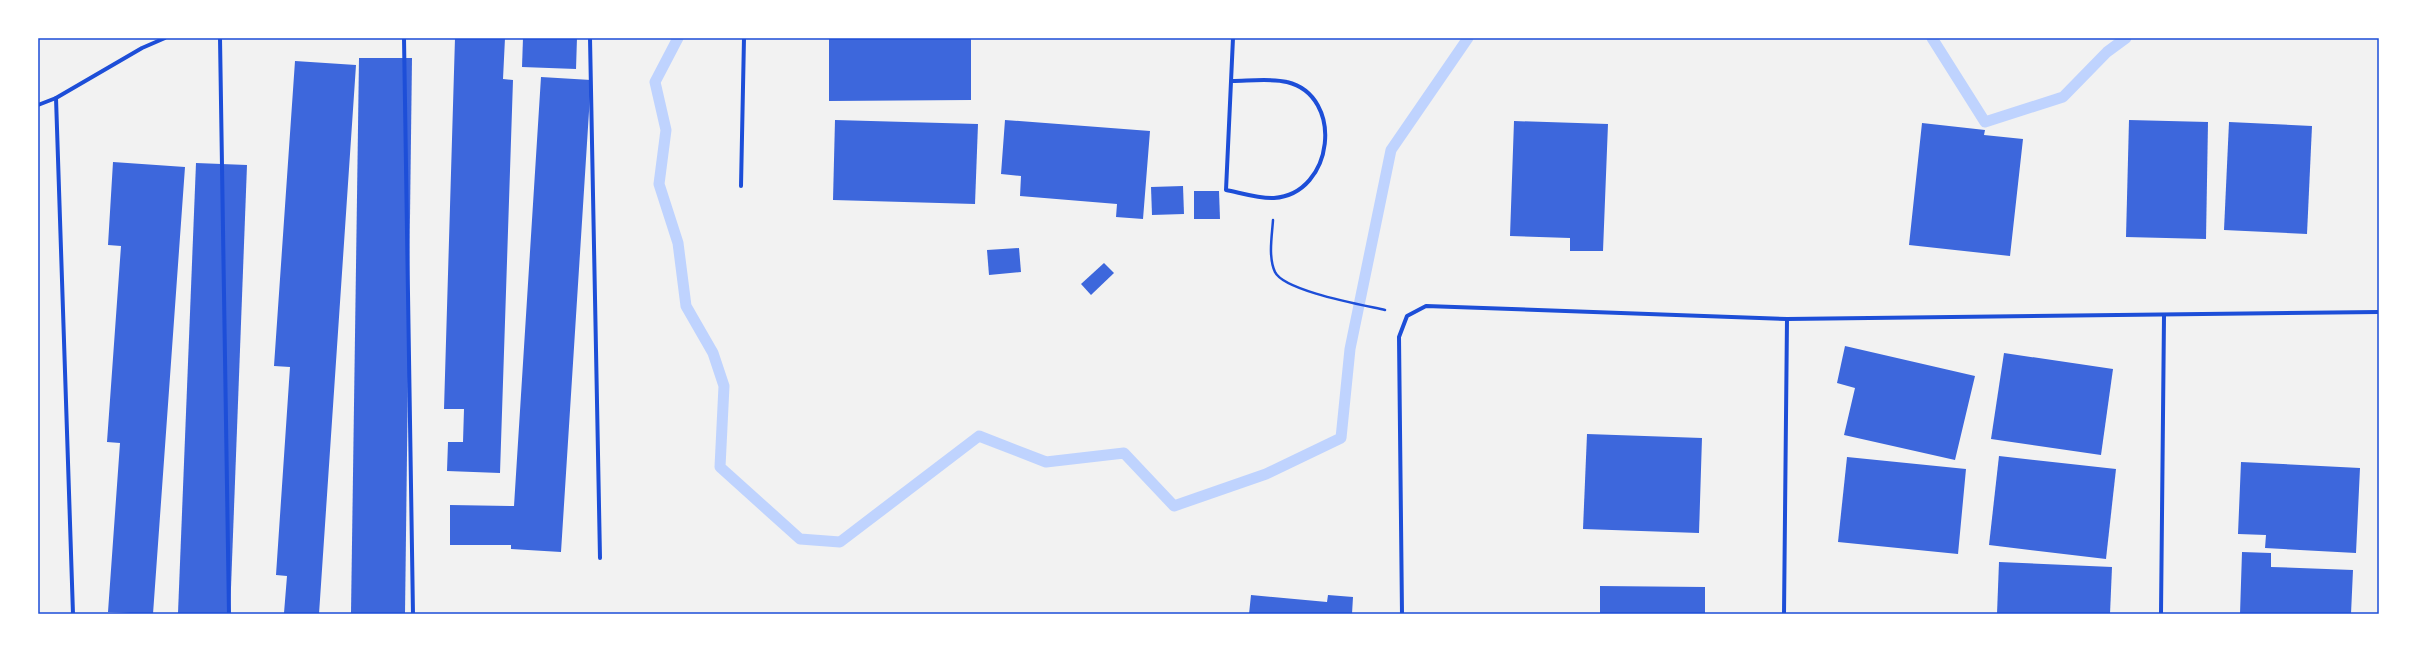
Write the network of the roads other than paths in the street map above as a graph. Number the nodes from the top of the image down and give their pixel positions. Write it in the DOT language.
graph roads {
  1 [pos="165,38"];
  2 [pos="220,38"];
  3 [pos="404,38"];
  4 [pos="590,38"];
  5 [pos="744,38"];
  6 [pos="1233,38"];
  7 [pos="1232,81"];
  8 [pos="56,98"];
  9 [pos="38,105"];
  10 [pos="741,186"];
  11 [pos="2379,312"];
  12 [pos="2164,316"];
  13 [pos="1788,319"];
  14 [pos="600,558"];
  15 [pos="73,614"];
  16 [pos="229,614"];
  17 [pos="413,614"];
  18 [pos="1402,614"];
  19 [pos="1784,614"];
  20 [pos="2161,614"];
  1 -- 8 [label="street"];
  2 -- 16 [label="street"];
  3 -- 17 [label="street"];
  4 -- 14 [label="street"];
  5 -- 10 [label="street"];
  6 -- 7 [label="street"];
  7 -- 7 [label="street"];
  8 -- 9 [label="street"];
  8 -- 15 [label="street"];
  11 -- 12 [label="street"];
  12 -- 13 [label="street"];
  12 -- 20 [label="street"];
  13 -- 18 [label="street"];
  13 -- 19 [label="street"];
}
